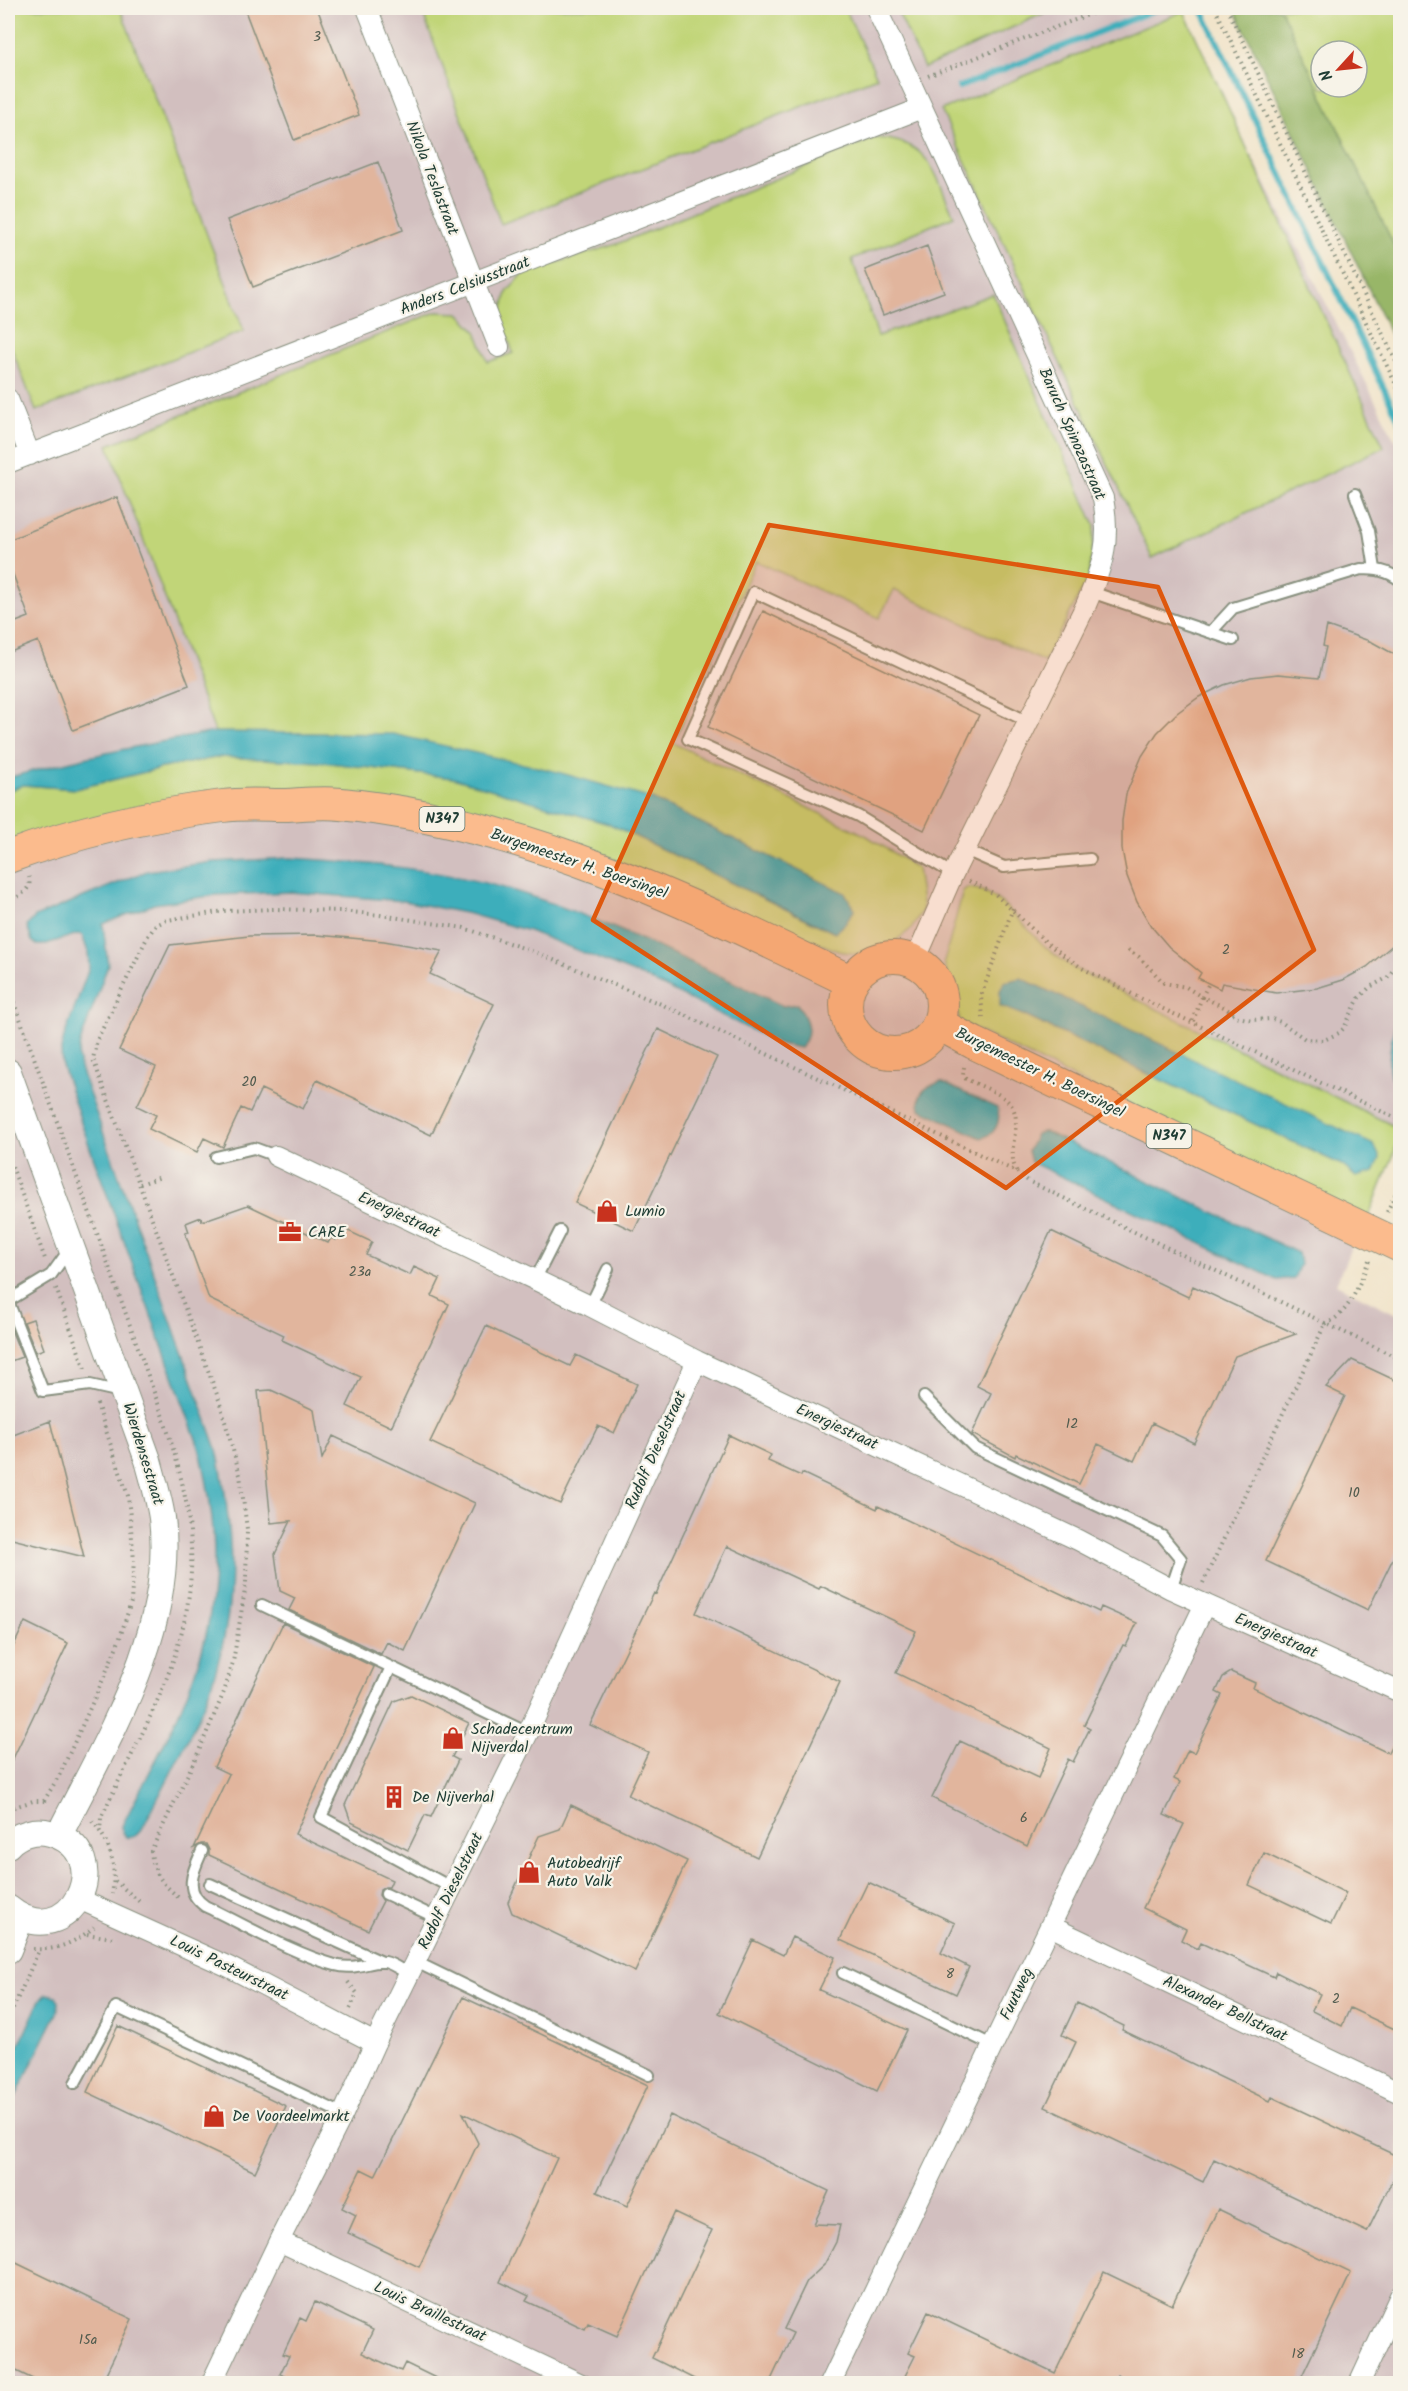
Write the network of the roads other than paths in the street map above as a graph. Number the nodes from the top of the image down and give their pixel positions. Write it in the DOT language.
graph roads {
  1 [pos="367,8"];
  2 [pos="876,8"];
  3 [pos="922,108"];
  4 [pos="472,283"];
  5 [pos="499,347"];
  6 [pos="8,399"];
  7 [pos="30,455"];
  8 [pos="8,463"];
  9 [pos="1355,494"];
  10 [pos="1375,569"];
  11 [pos="1401,580"];
  12 [pos="1091,592"];
  13 [pos="1211,632"];
  14 [pos="1233,640"];
  15 [pos="1029,722"];
  16 [pos="965,850"];
  17 [pos="8,857"];
  18 [pos="1090,859"];
  19 [pos="953,874"];
  20 [pos="915,961"];
  21 [pos="852,982"];
  22 [pos="939,1024"];
  23 [pos="8,1072"];
  24 [pos="276,1156"];
  25 [pos="216,1157"];
  26 [pos="560,1231"];
  27 [pos="1388,1240"];
  28 [pos="71,1247"];
  29 [pos="608,1269"];
  30 [pos="536,1280"];
  31 [pos="590,1306"];
  32 [pos="696,1361"];
  33 [pos="123,1392"];
  34 [pos="924,1397"];
  35 [pos="1171,1589"];
  36 [pos="1200,1602"];
  37 [pos="262,1605"];
  38 [pos="391,1667"];
  39 [pos="1401,1692"];
  40 [pos="528,1733"];
  41 [pos="59,1835"];
  42 [pos="8,1845"];
  43 [pos="202,1851"];
  44 [pos="210,1884"];
  45 [pos="452,1888"];
  46 [pos="386,1894"];
  47 [pos="80,1899"];
  48 [pos="14,1913"];
  49 [pos="437,1918"];
  50 [pos="1050,1926"];
  51 [pos="8,1950"];
  52 [pos="382,1962"];
  53 [pos="413,1968"];
  54 [pos="843,1973"];
  55 [pos="375,2043"];
  56 [pos="993,2045"];
  57 [pos="649,2075"];
  58 [pos="75,2083"];
  59 [pos="1401,2093"];
  60 [pos="343,2114"];
  61 [pos="279,2241"];
  62 [pos="1401,2296"];
  63 [pos="211,2384"];
  64 [pos="581,2384"];
  65 [pos="830,2384"];
  66 [pos="1359,2384"];
  1 -- 4 [label="street, Nikola Teslastraat"];
  2 -- 3 [label="street, Baruch Spinozastraat"];
  3 -- 4 [label="street, Anders Celsiusstraat"];
  3 -- 12 [label="street, Baruch Spinozastraat"];
  4 -- 5 [label="street, Nikola Teslastraat"];
  4 -- 7 [label="street, Anders Celsiusstraat"];
  6 -- 7 [label="street"];
  7 -- 8 [label="street, Anders Celsiusstraat"];
  9 -- 10 [label="lane"];
  10 -- 11 [label="lane"];
  10 -- 13 [label="lane"];
  12 -- 13 [label="lane"];
  12 -- 15 [label="street, Baruch Spinozastraat"];
  13 -- 14 [label="lane"];
  15 -- 16 [label="street, Baruch Spinozastraat"];
  15 -- 19 [label="lane"];
  16 -- 18 [label="lane"];
  16 -- 19 [label="street, Baruch Spinozastraat"];
  17 -- 21 [label="main road, Burgemeester H. Boersingel / N347"];
  19 -- 20 [label="street, Baruch Spinozastraat"];
  20 -- 21 [label="main road"];
  20 -- 22 [label="main road"];
  21 -- 22 [label="main road"];
  22 -- 27 [label="main road, Burgemeester H. Boersingel / N347"];
  23 -- 28 [label="street, Wierdensestraat"];
  24 -- 25 [label="lane"];
  24 -- 30 [label="street, Energiestraat"];
  26 -- 30 [label="lane"];
  28 -- 33 [label="street, Wierdensestraat"];
  28 -- 33 [label="lane"];
  29 -- 31 [label="lane"];
  30 -- 31 [label="street, Energiestraat"];
  31 -- 32 [label="street, Energiestraat"];
  32 -- 35 [label="street, Energiestraat"];
  32 -- 40 [label="street, Rudolf Dieselstraat"];
  33 -- 41 [label="street, Wierdensestraat"];
  34 -- 35 [label="lane"];
  35 -- 36 [label="street, Energiestraat"];
  36 -- 39 [label="street, Energiestraat"];
  36 -- 50 [label="street, Fuutweg"];
  37 -- 38 [label="lane"];
  38 -- 40 [label="lane"];
  38 -- 45 [label="lane"];
  40 -- 45 [label="street, Rudolf Dieselstraat"];
  41 -- 42 [label="street"];
  41 -- 47 [label="street"];
  43 -- 52 [label="lane"];
  44 -- 52 [label="lane"];
  45 -- 49 [label="street, Rudolf Dieselstraat"];
  46 -- 49 [label="lane"];
  47 -- 48 [label="street"];
  47 -- 55 [label="street, Louis Pasteurstraat"];
  48 -- 51 [label="street"];
  49 -- 53 [label="street, Rudolf Dieselstraat"];
  50 -- 56 [label="street, Fuutweg"];
  50 -- 59 [label="street, Alexander Bellstraat"];
  52 -- 53 [label="lane"];
  53 -- 55 [label="street, Rudolf Dieselstraat"];
  53 -- 57 [label="lane"];
  54 -- 56 [label="lane"];
  55 -- 60 [label="street, Rudolf Dieselstraat"];
  56 -- 65 [label="street, Fuutweg"];
  58 -- 60 [label="lane"];
  60 -- 61 [label="street, Rudolf Dieselstraat"];
  61 -- 63 [label="street, Rudolf Dieselstraat"];
  61 -- 64 [label="street, Louis Braillestraat"];
  62 -- 66 [label="street"];
}
